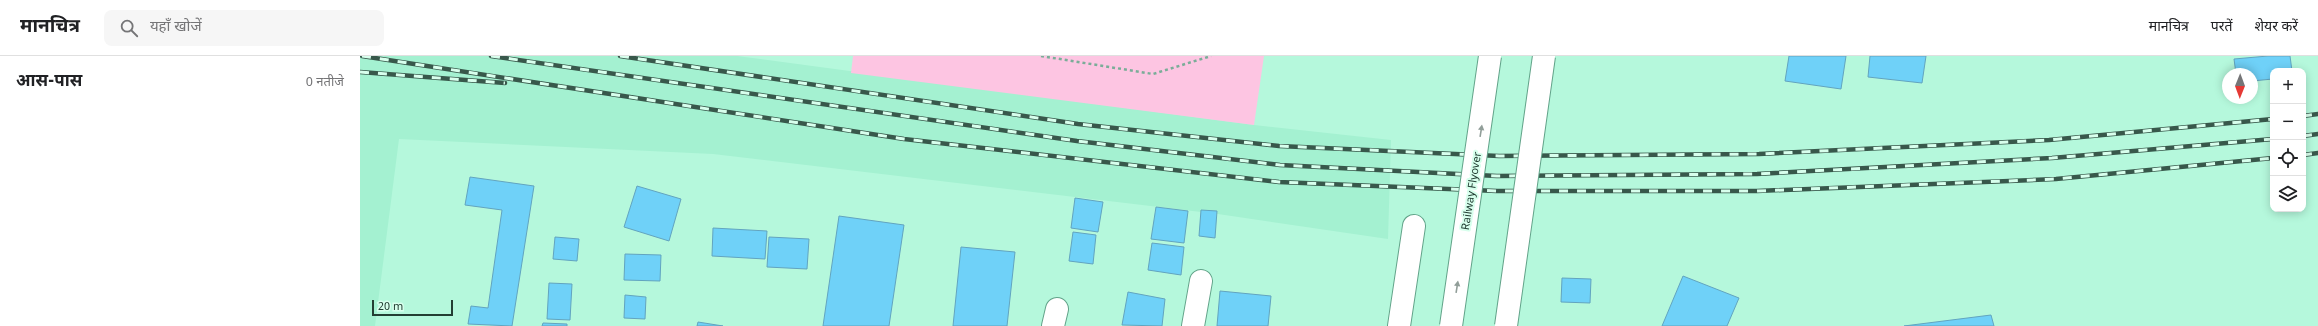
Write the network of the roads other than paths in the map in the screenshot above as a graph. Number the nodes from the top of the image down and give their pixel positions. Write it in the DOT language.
graph roads {
  1 [pos="1490,56"];
  2 [pos="1544,56"];
  3 [pos="1414,226"];
  4 [pos="1201,281"];
  5 [pos="1193,326"];
  6 [pos="1399,326"];
  7 [pos="1451,326"];
  8 [pos="1506,326"];
  7 -- 1 [label="main road, Railway Flyover, one-way, bridge"];
  2 -- 8 [label="main road, bridge"];
  3 -- 6 [label="main road"];
  4 -- 5 [label="main road"];
}
